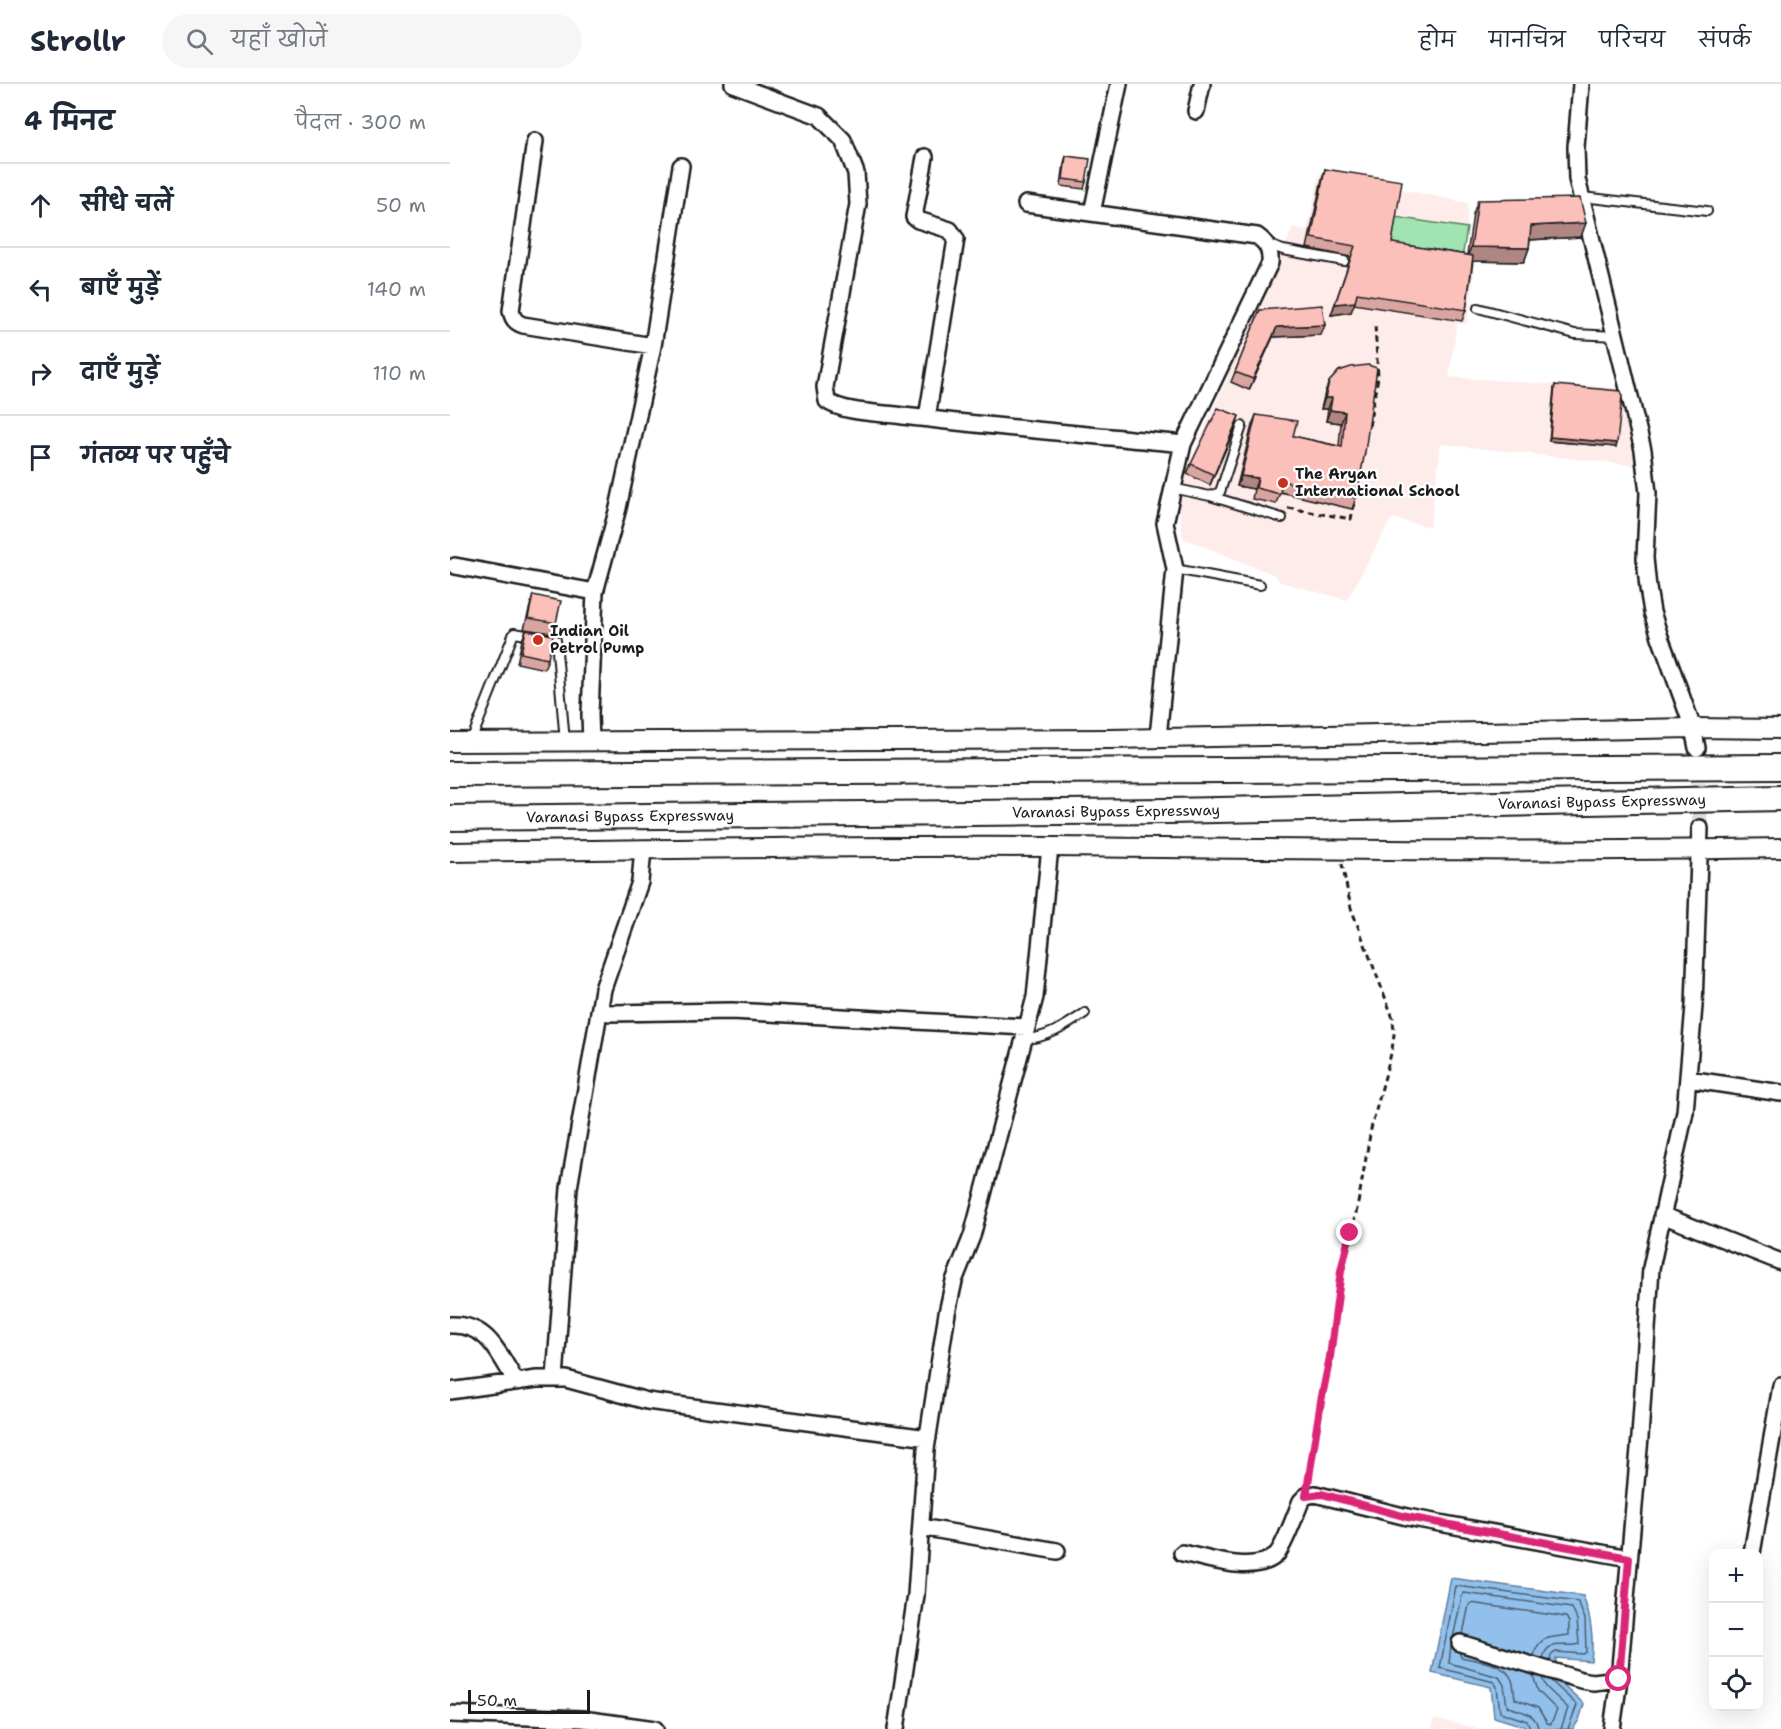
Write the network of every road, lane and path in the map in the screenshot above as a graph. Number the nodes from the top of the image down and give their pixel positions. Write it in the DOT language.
graph roads {
  1 [pos="732,84"];
  2 [pos="1119,84"];
  3 [pos="1202,84"];
  4 [pos="1581,84"];
  5 [pos="1196,111"];
  6 [pos="535,141"];
  7 [pos="925,158"];
  8 [pos="681,166"];
  9 [pos="1580,197"];
  10 [pos="1026,204"];
  11 [pos="1707,212"];
  12 [pos="1092,213"];
  13 [pos="1266,244"];
  14 [pos="1344,261"];
  15 [pos="1478,308"];
  16 [pos="1375,326"];
  17 [pos="1616,336"];
  18 [pos="653,346"];
  19 [pos="927,418"];
  20 [pos="1242,426"];
  21 [pos="1368,432"];
  22 [pos="1183,444"];
  23 [pos="1172,489"];
  24 [pos="1210,496"];
  25 [pos="1355,497"];
  26 [pos="1282,518"];
  27 [pos="454,566"];
  28 [pos="1175,569"];
  29 [pos="1260,585"];
  30 [pos="595,592"];
  31 [pos="1694,728"];
  32 [pos="1781,729"];
  33 [pos="1158,737"];
  34 [pos="450,742"];
  35 [pos="471,742"];
  36 [pos="565,742"];
  37 [pos="591,742"];
  38 [pos="1697,748"];
  39 [pos="1781,767"];
  40 [pos="450,774"];
  41 [pos="1781,798"];
  42 [pos="450,818"];
  43 [pos="1700,828"];
  44 [pos="1050,847"];
  45 [pos="1781,848"];
  46 [pos="643,849"];
  47 [pos="1699,849"];
  48 [pos="1341,850"];
  49 [pos="450,852"];
  50 [pos="599,1011"];
  51 [pos="1085,1013"];
  52 [pos="1024,1033"];
  53 [pos="1688,1079"];
  54 [pos="1781,1093"];
  55 [pos="1662,1215"];
  56 [pos="1781,1262"];
  57 [pos="450,1325"];
  58 [pos="555,1378"];
  59 [pos="516,1382"];
  60 [pos="1781,1386"];
  61 [pos="450,1391"];
  62 [pos="928,1438"];
  63 [pos="1306,1496"];
  64 [pos="921,1527"];
  65 [pos="1753,1549"];
  66 [pos="1057,1551"];
  67 [pos="1182,1553"];
  68 [pos="1629,1558"];
  69 [pos="1460,1643"];
  70 [pos="1619,1679"];
  71 [pos="450,1714"];
  72 [pos="655,1729"];
  73 [pos="896,1729"];
  74 [pos="1612,1729"];
  1 -- 19 [label="street"];
  2 -- 12 [label="street"];
  3 -- 5 [label="street"];
  4 -- 9 [label="street"];
  6 -- 18 [label="street"];
  7 -- 19 [label="street"];
  8 -- 18 [label="street"];
  9 -- 11 [label="lane"];
  9 -- 17 [label="street"];
  10 -- 12 [label="street"];
  12 -- 13 [label="street"];
  13 -- 14 [label="lane"];
  13 -- 22 [label="street"];
  15 -- 17 [label="lane"];
  16 -- 21 [label="path"];
  17 -- 31 [label="street"];
  18 -- 30 [label="street"];
  19 -- 22 [label="street"];
  20 -- 24 [label="lane"];
  22 -- 23 [label="street"];
  23 -- 24 [label="lane"];
  23 -- 28 [label="street"];
  24 -- 26 [label="lane"];
  25 -- 26 [label="path"];
  27 -- 30 [label="street"];
  28 -- 29 [label="lane"];
  28 -- 33 [label="street"];
  30 -- 37 [label="street"];
  31 -- 32 [label="street"];
  31 -- 33 [label="street"];
  31 -- 38 [label="street"];
  33 -- 37 [label="street"];
  34 -- 35 [label="street"];
  35 -- 36 [label="street"];
  35 -- 36 [label="lane"];
  36 -- 37 [label="street"];
  39 -- 40 [label="highway"];
  41 -- 42 [label="highway, Varanasi Bypass Expressway"];
  43 -- 47 [label="street"];
  44 -- 46 [label="street"];
  44 -- 48 [label="street"];
  44 -- 52 [label="street"];
  45 -- 47 [label="street"];
  46 -- 49 [label="street"];
  46 -- 50 [label="street"];
  47 -- 48 [label="street"];
  47 -- 53 [label="street"];
  48 -- 63 [label="path"];
  50 -- 52 [label="street"];
  50 -- 58 [label="street"];
  51 -- 52 [label="lane"];
  52 -- 62 [label="street"];
  53 -- 54 [label="street"];
  53 -- 55 [label="street"];
  55 -- 56 [label="street"];
  55 -- 68 [label="street"];
  57 -- 59 [label="street"];
  58 -- 59 [label="street"];
  58 -- 62 [label="street"];
  59 -- 61 [label="street"];
  60 -- 65 [label="street"];
  62 -- 64 [label="street"];
  63 -- 67 [label="street"];
  63 -- 68 [label="street"];
  64 -- 66 [label="street"];
  64 -- 73 [label="street"];
  68 -- 70 [label="street"];
  69 -- 70 [label="street"];
  70 -- 74 [label="street"];
  71 -- 72 [label="street"];
}
